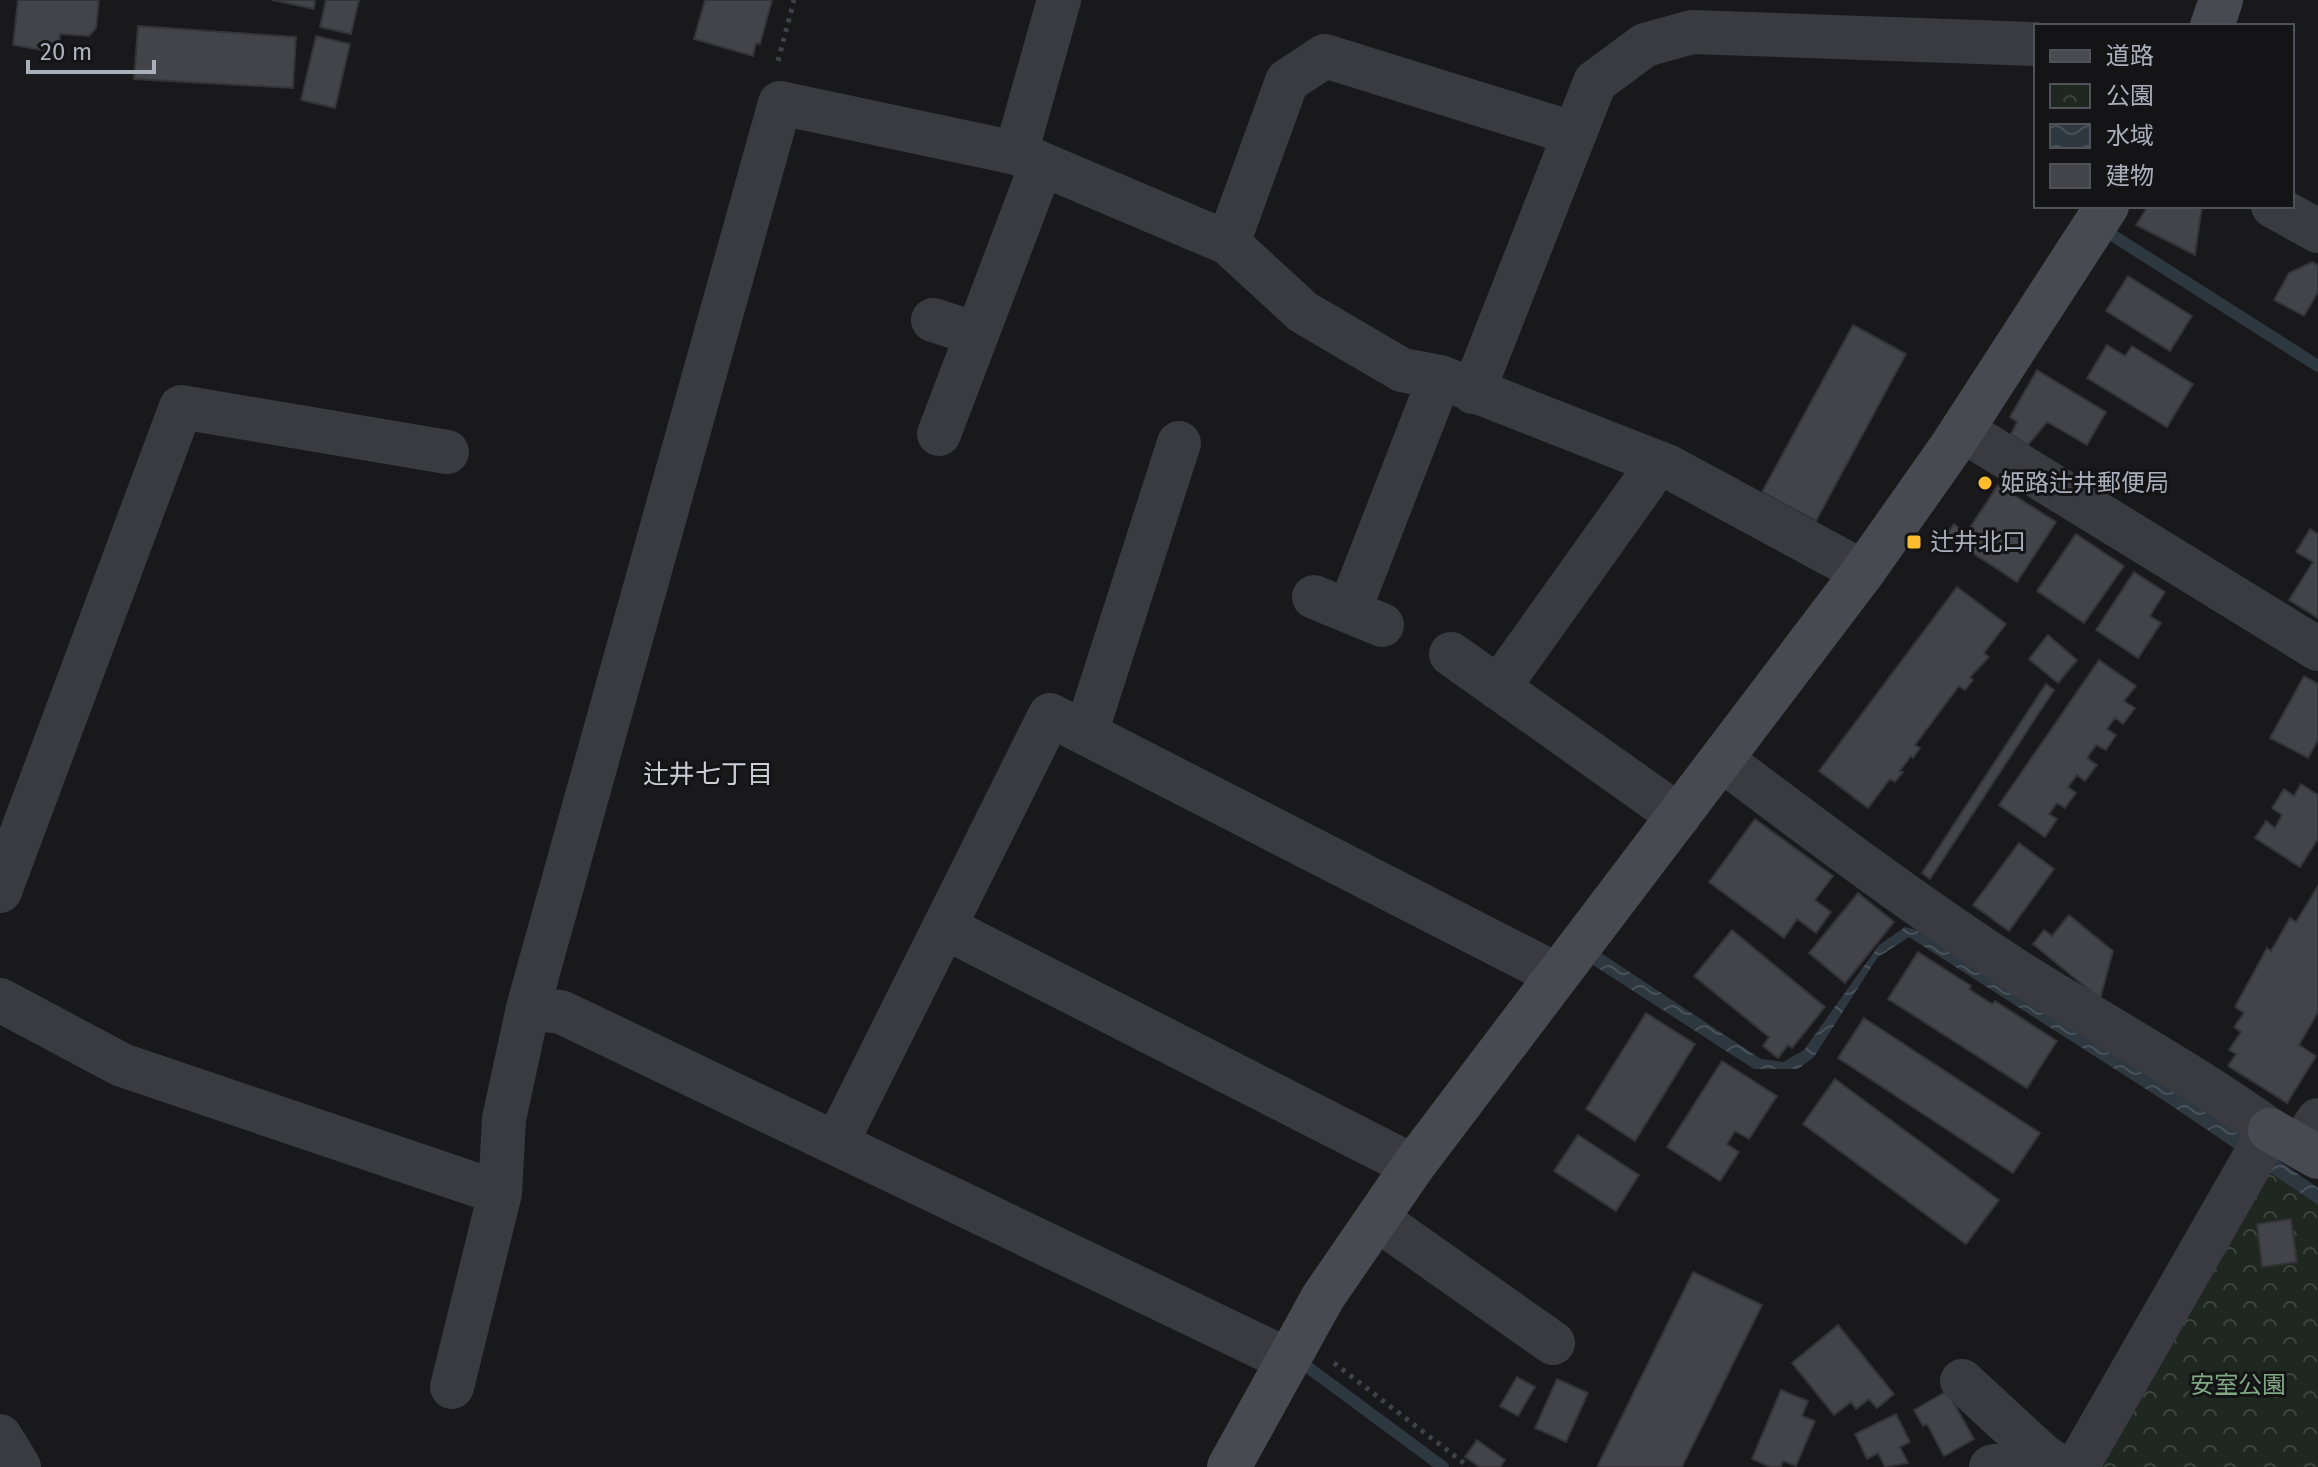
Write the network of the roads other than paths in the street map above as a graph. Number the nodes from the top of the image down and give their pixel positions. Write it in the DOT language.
graph roads {
  1 [pos="1059,0"];
  2 [pos="2221,0"];
  3 [pos="2213,24"];
  4 [pos="2034,44"];
  5 [pos="1572,133"];
  6 [pos="1029,159"];
  7 [pos="2106,208"];
  8 [pos="2277,208"];
  9 [pos="2318,231"];
  10 [pos="1228,243"];
  11 [pos="933,320"];
  12 [pos="977,334"];
  13 [pos="1457,384"];
  14 [pos="1962,430"];
  15 [pos="939,434"];
  16 [pos="1179,443"];
  17 [pos="447,452"];
  18 [pos="1645,482"];
  19 [pos="1863,572"];
  20 [pos="1348,611"];
  21 [pos="2318,649"];
  22 [pos="1451,654"];
  23 [pos="1498,688"];
  24 [pos="1086,733"];
  25 [pos="1722,760"];
  26 [pos="1679,816"];
  27 [pos="0,891"];
  28 [pos="944,927"];
  29 [pos="1557,975"];
  30 [pos="0,1000"];
  31 [pos="528,1008"];
  32 [pos="2302,1138"];
  33 [pos="837,1142"];
  34 [pos="1413,1166"];
  35 [pos="500,1193"];
  36 [pos="1377,1219"];
  37 [pos="1553,1343"];
  38 [pos="1293,1348"];
  39 [pos="1962,1381"];
  40 [pos="452,1387"];
  41 [pos="0,1436"];
  42 [pos="2059,1463"];
  43 [pos="19,1467"];
  44 [pos="1229,1467"];
  45 [pos="1991,1467"];
  1 -- 6 [label="street"];
  2 -- 3 [label="street"];
  4 -- 5 [label="street"];
  5 -- 10 [label="street"];
  5 -- 13 [label="street"];
  6 -- 10 [label="street"];
  6 -- 12 [label="street"];
  6 -- 31 [label="street"];
  7 -- 14 [label="street"];
  8 -- 9 [label="street"];
  10 -- 13 [label="street"];
  11 -- 12 [label="street"];
  12 -- 15 [label="street"];
  13 -- 19 [label="street"];
  13 -- 20 [label="street"];
  14 -- 19 [label="street"];
  14 -- 21 [label="street"];
  16 -- 24 [label="street"];
  17 -- 27 [label="street"];
  18 -- 23 [label="street"];
  19 -- 25 [label="street"];
  22 -- 23 [label="street"];
  23 -- 26 [label="street"];
  24 -- 28 [label="street"];
  24 -- 29 [label="street"];
  25 -- 26 [label="street"];
  25 -- 32 [label="street"];
  26 -- 29 [label="street"];
  28 -- 33 [label="street"];
  28 -- 34 [label="street"];
  29 -- 34 [label="street"];
  30 -- 35 [label="street"];
  31 -- 33 [label="street"];
  31 -- 35 [label="street"];
  32 -- 42 [label="street"];
  33 -- 38 [label="street"];
  34 -- 36 [label="street"];
  35 -- 40 [label="street"];
  36 -- 37 [label="street"];
  36 -- 38 [label="street"];
  38 -- 44 [label="street"];
  39 -- 42 [label="street"];
  41 -- 43 [label="street"];
  42 -- 45 [label="street"];
}
